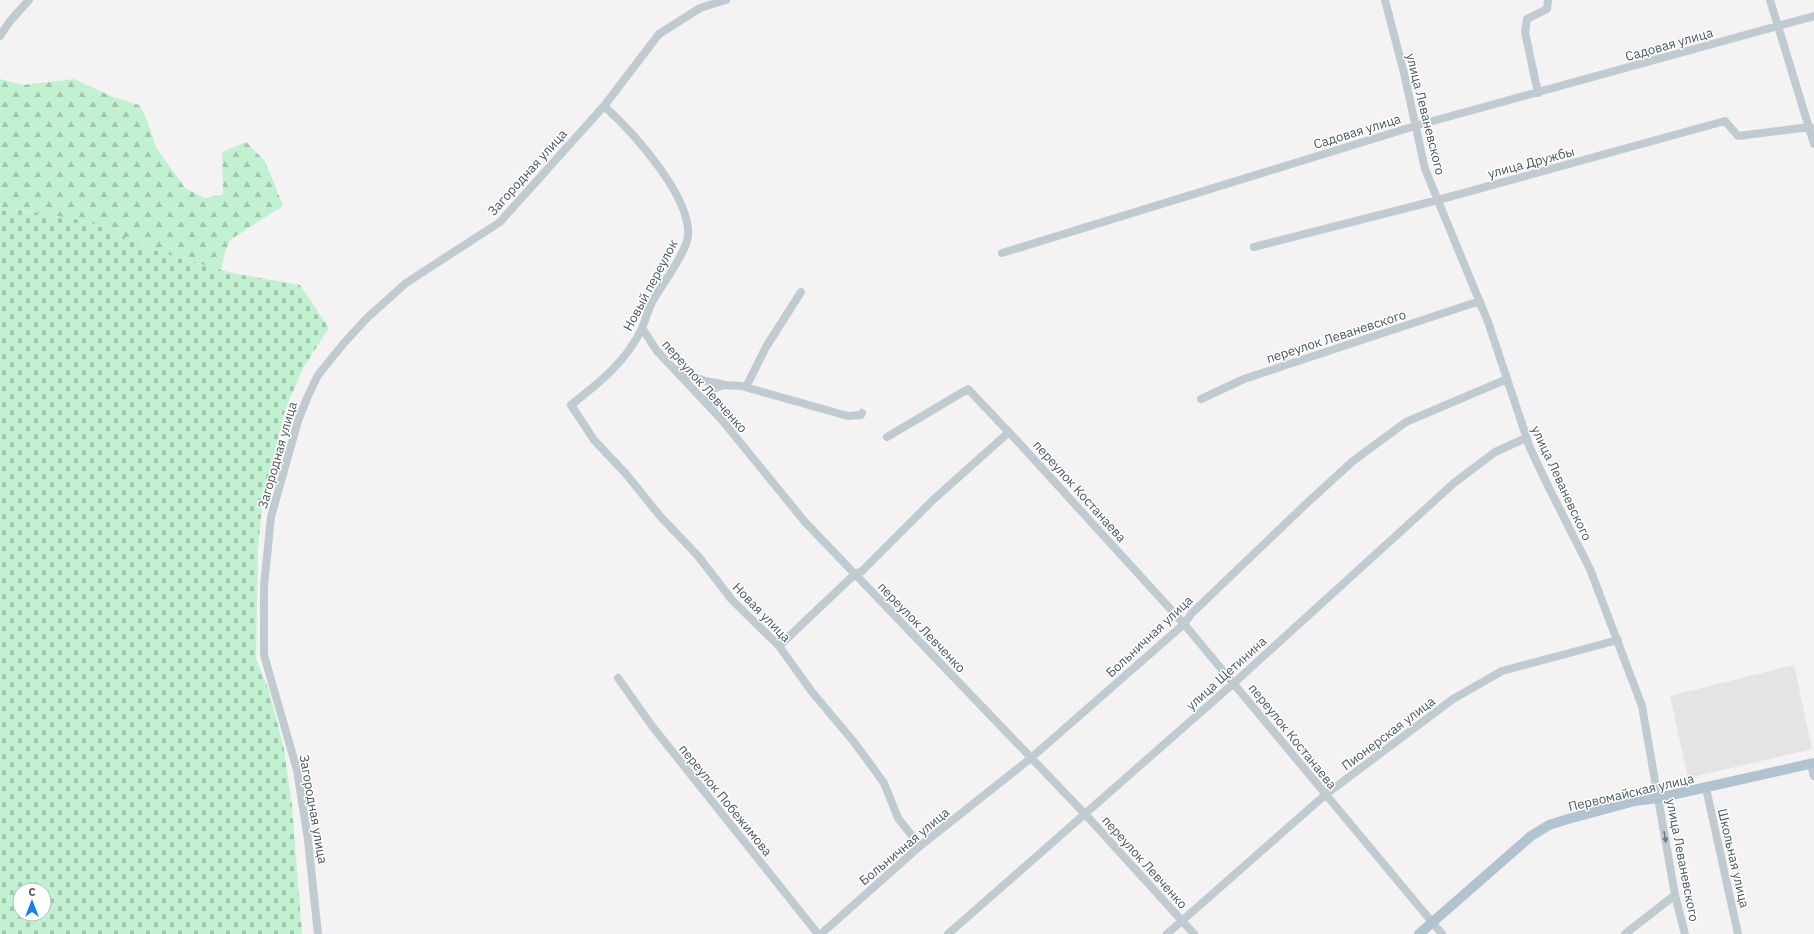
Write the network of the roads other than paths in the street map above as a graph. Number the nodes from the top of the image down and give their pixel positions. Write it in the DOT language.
graph roads {
  1 [pos="29,0"];
  2 [pos="726,0"];
  3 [pos="1385,0"];
  4 [pos="1548,0"];
  5 [pos="1770,0"];
  6 [pos="1814,16"];
  7 [pos="1777,26"];
  8 [pos="0,36"];
  9 [pos="1538,93"];
  10 [pos="604,106"];
  11 [pos="1415,126"];
  12 [pos="1810,127"];
  13 [pos="1814,144"];
  14 [pos="1438,200"];
  15 [pos="1254,247"];
  16 [pos="1002,253"];
  17 [pos="801,292"];
  18 [pos="1480,301"];
  19 [pos="642,328"];
  20 [pos="673,368"];
  21 [pos="1507,379"];
  22 [pos="723,385"];
  23 [pos="746,387"];
  24 [pos="1201,399"];
  25 [pos="571,405"];
  26 [pos="710,408"];
  27 [pos="862,413"];
  28 [pos="1009,432"];
  29 [pos="887,437"];
  30 [pos="1526,438"];
  31 [pos="855,574"];
  32 [pos="1184,624"];
  33 [pos="1618,640"];
  34 [pos="779,646"];
  35 [pos="618,678"];
  36 [pos="1234,683"];
  37 [pos="1031,758"];
  38 [pos="1813,764"];
  39 [pos="1814,776"];
  40 [pos="1706,788"];
  41 [pos="1325,795"];
  42 [pos="1658,798"];
  43 [pos="1085,814"];
  44 [pos="920,846"];
  45 [pos="1676,895"];
  46 [pos="1181,920"];
  47 [pos="1432,922"];
  48 [pos="318,934"];
  49 [pos="819,934"];
  50 [pos="948,934"];
  51 [pos="1167,934"];
  52 [pos="1194,934"];
  53 [pos="1419,934"];
  54 [pos="1442,934"];
  55 [pos="1625,934"];
  56 [pos="1685,934"];
  57 [pos="1738,934"];
  1 -- 8 [label="street"];
  2 -- 10 [label="street, Загородная улица"];
  3 -- 11 [label="street, улица Леваневского"];
  4 -- 9 [label="street"];
  5 -- 7 [label="street"];
  6 -- 7 [label="street, Садовая улица"];
  7 -- 9 [label="street, Садовая улица"];
  7 -- 12 [label="street"];
  9 -- 11 [label="street, Садовая улица"];
  10 -- 19 [label="street, Новый переулок"];
  10 -- 48 [label="street, Загородная улица"];
  11 -- 14 [label="street, улица Леваневского"];
  11 -- 16 [label="street, Садовая улица"];
  12 -- 13 [label="street"];
  12 -- 14 [label="street, улица Дружбы"];
  14 -- 15 [label="street, улица Дружбы"];
  14 -- 18 [label="street, улица Леваневского"];
  17 -- 23 [label="street"];
  18 -- 21 [label="street, улица Леваневского"];
  18 -- 24 [label="street, переулок Леваневского"];
  19 -- 20 [label="street, переулок Левченко"];
  19 -- 25 [label="street, Новый переулок"];
  20 -- 22 [label="street"];
  20 -- 26 [label="street, переулок Левченко"];
  21 -- 30 [label="street, улица Леваневского"];
  21 -- 32 [label="street, Больничная улица"];
  22 -- 23 [label="street"];
  22 -- 26 [label="street"];
  23 -- 27 [label="street"];
  25 -- 34 [label="street, Новая улица"];
  26 -- 31 [label="street, переулок Левченко"];
  28 -- 29 [label="street, переулок Костанаева"];
  28 -- 31 [label="street"];
  28 -- 32 [label="street, переулок Костанаева"];
  30 -- 33 [label="street, улица Леваневского"];
  30 -- 36 [label="street, улица Щетинина"];
  31 -- 34 [label="street"];
  31 -- 37 [label="street, переулок Левченко"];
  32 -- 36 [label="street, переулок Костанаева"];
  32 -- 37 [label="street, Больничная улица"];
  33 -- 41 [label="street, Пионерская улица"];
  33 -- 42 [label="street, улица Леваневского"];
  34 -- 44 [label="street, Новая улица"];
  35 -- 49 [label="street, переулок Побежимова"];
  36 -- 41 [label="street, переулок Костанаева"];
  36 -- 43 [label="street, улица Щетинина"];
  37 -- 43 [label="street, переулок Левченко"];
  37 -- 44 [label="street, Больничная улица"];
  38 -- 39 [label="street"];
  38 -- 40 [label="main road, Первомайская улица"];
  40 -- 42 [label="main road, Первомайская улица"];
  40 -- 57 [label="street, Школьная улица"];
  41 -- 46 [label="street, Пионерская улица"];
  41 -- 47 [label="street, переулок Костанаева"];
  42 -- 45 [label="street, улица Леваневского, one-way"];
  42 -- 47 [label="main road, Первомайская улица"];
  43 -- 46 [label="street, переулок Левченко"];
  43 -- 50 [label="street, улица Щетинина"];
  44 -- 49 [label="street, Больничная улица"];
  45 -- 55 [label="street"];
  45 -- 56 [label="street, улица Леваневского"];
  46 -- 51 [label="street, Пионерская улица"];
  46 -- 52 [label="street, переулок Левченко"];
  47 -- 53 [label="main road, Первомайская улица"];
  47 -- 54 [label="street, переулок Костанаева"];
}
